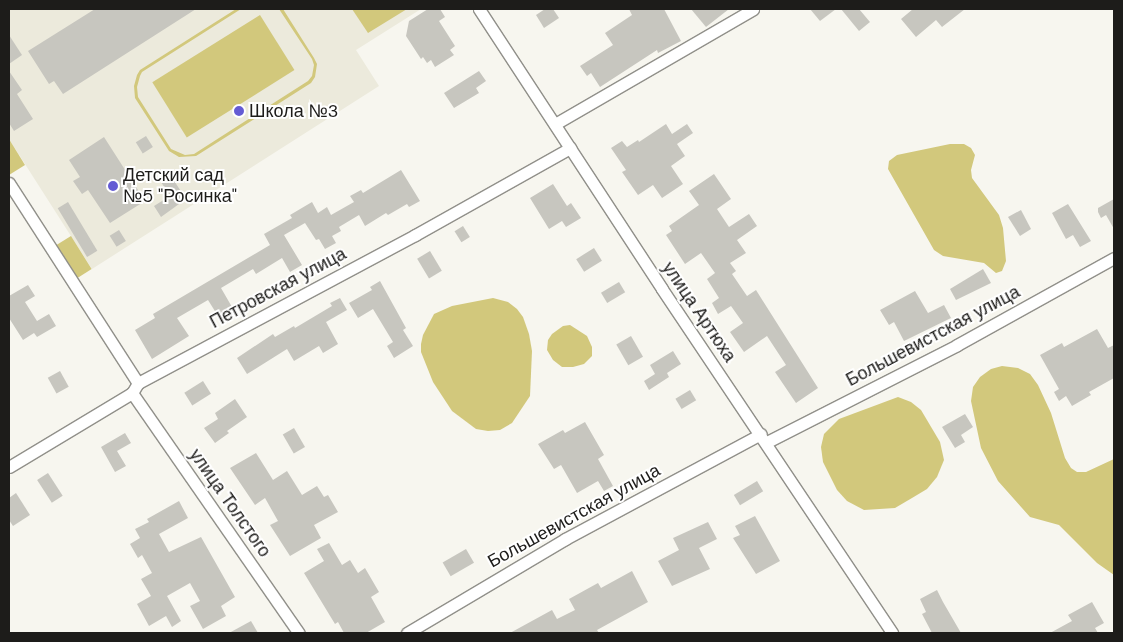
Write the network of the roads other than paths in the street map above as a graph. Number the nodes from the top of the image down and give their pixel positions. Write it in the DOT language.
graph roads {
  1 [pos="479,9"];
  2 [pos="753,9"];
  3 [pos="556,124"];
  4 [pos="570,148"];
  5 [pos="9,184"];
  6 [pos="1114,258"];
  7 [pos="135,388"];
  8 [pos="764,438"];
  9 [pos="9,467"];
  10 [pos="299,633"];
  11 [pos="407,633"];
  12 [pos="892,633"];
  1 -- 3 [label="street, улица Артюха"];
  2 -- 3 [label="street"];
  3 -- 4 [label="street, улица Артюха"];
  4 -- 7 [label="street, Петровская улица"];
  4 -- 8 [label="street, улица Артюха"];
  5 -- 7 [label="street, улица Толстого"];
  6 -- 8 [label="street, Большевистская улица"];
  7 -- 9 [label="street, Петровская улица"];
  7 -- 10 [label="street, улица Толстого"];
  8 -- 11 [label="street, Большевистская улица"];
  8 -- 12 [label="street, улица Артюха"];
}
